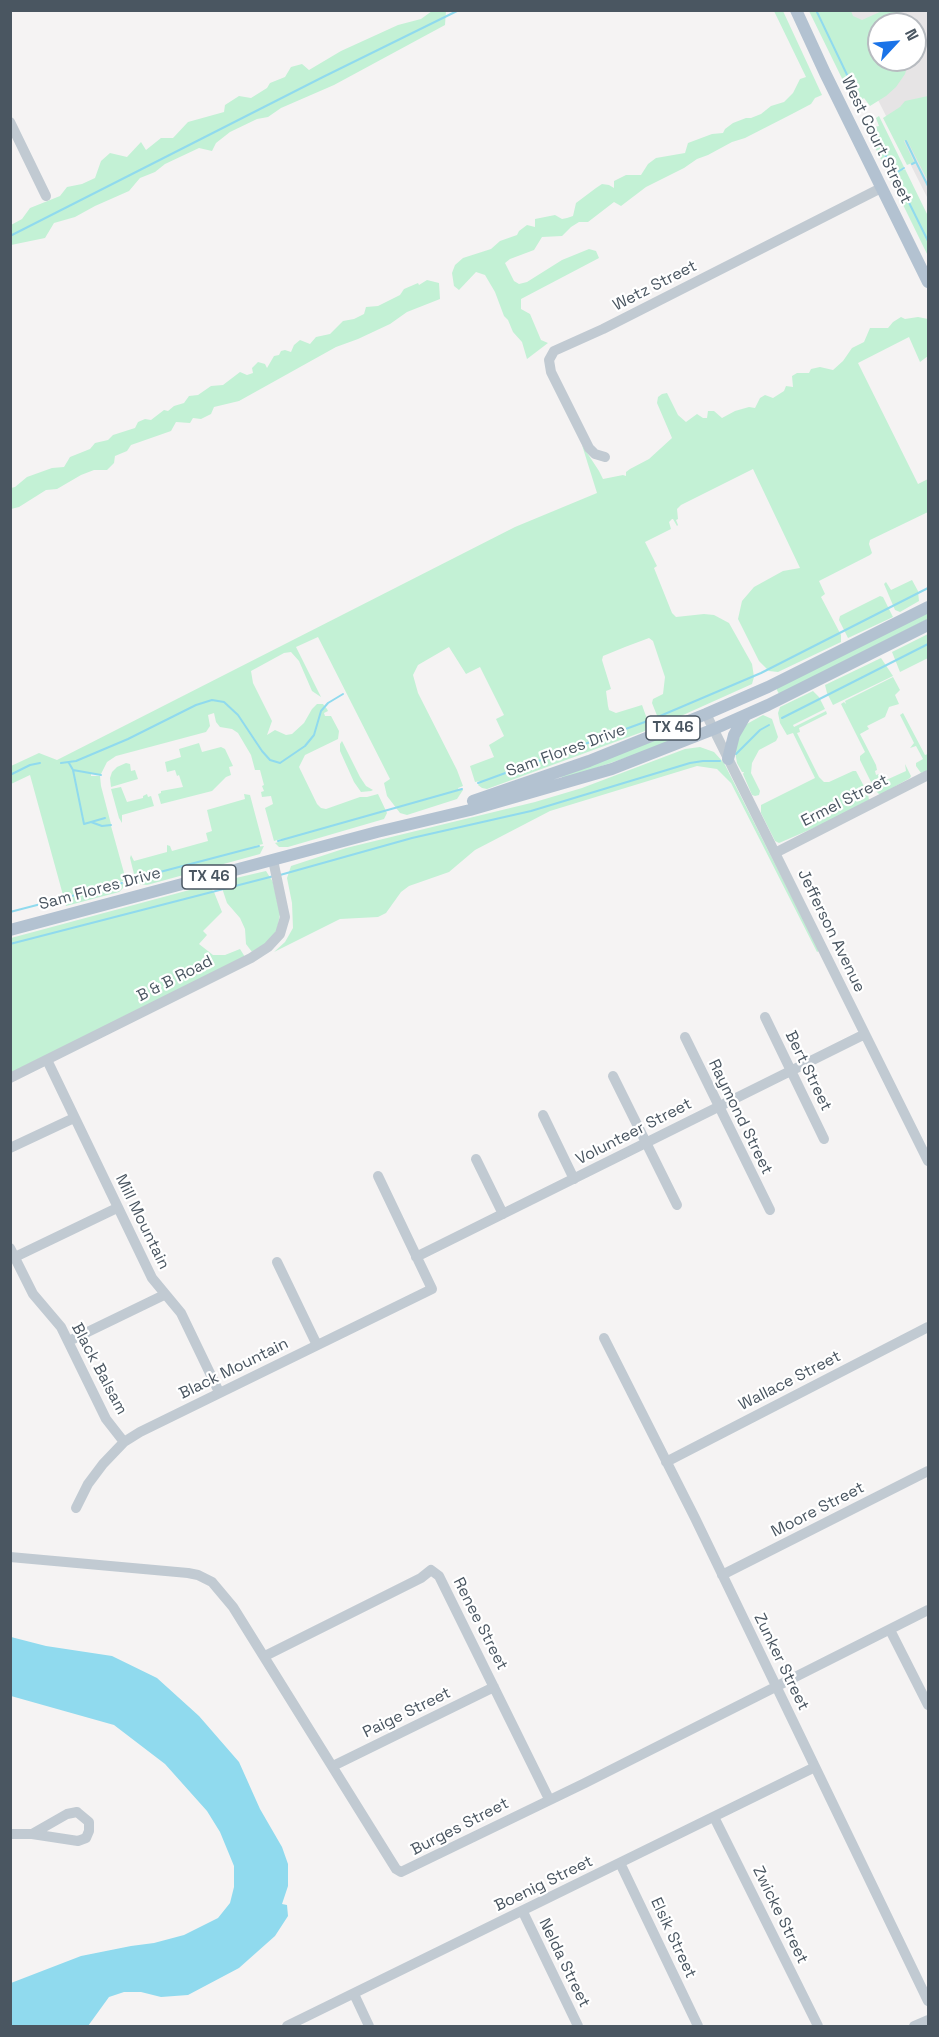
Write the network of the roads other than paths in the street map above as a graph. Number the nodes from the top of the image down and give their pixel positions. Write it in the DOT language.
graph roads {
  1 [pos="796,10"];
  2 [pos="10,122"];
  3 [pos="881,188"];
  4 [pos="46,196"];
  5 [pos="928,282"];
  6 [pos="605,457"];
  7 [pos="928,607"];
  8 [pos="928,625"];
  9 [pos="706,714"];
  10 [pos="746,715"];
  11 [pos="714,729"];
  12 [pos="728,759"];
  13 [pos="928,775"];
  14 [pos="407,824"];
  15 [pos="775,853"];
  16 [pos="273,860"];
  17 [pos="10,930"];
  18 [pos="765,1017"];
  19 [pos="865,1034"];
  20 [pos="685,1037"];
  21 [pos="47,1060"];
  22 [pos="790,1071"];
  23 [pos="613,1076"];
  24 [pos="10,1078"];
  25 [pos="718,1107"];
  26 [pos="543,1114"];
  27 [pos="74,1118"];
  28 [pos="824,1139"];
  29 [pos="645,1143"];
  30 [pos="10,1148"];
  31 [pos="476,1159"];
  32 [pos="928,1161"];
  33 [pos="378,1176"];
  34 [pos="574,1179"];
  35 [pos="677,1205"];
  36 [pos="117,1208"];
  37 [pos="770,1210"];
  38 [pos="503,1214"];
  39 [pos="13,1253"];
  40 [pos="417,1257"];
  41 [pos="277,1262"];
  42 [pos="164,1295"];
  43 [pos="928,1328"];
  44 [pos="604,1338"];
  45 [pos="69,1341"];
  46 [pos="317,1345"];
  47 [pos="219,1392"];
  48 [pos="124,1442"];
  49 [pos="666,1462"];
  50 [pos="928,1471"];
  51 [pos="76,1508"];
  52 [pos="10,1557"];
  53 [pos="722,1575"];
  54 [pos="928,1610"];
  55 [pos="890,1630"];
  56 [pos="265,1656"];
  57 [pos="494,1687"];
  58 [pos="777,1688"];
  59 [pos="928,1705"];
  60 [pos="333,1766"];
  61 [pos="815,1767"];
  62 [pos="549,1799"];
  63 [pos="714,1817"];
  64 [pos="10,1834"];
  65 [pos="32,1834"];
  66 [pos="620,1863"];
  67 [pos="523,1912"];
  68 [pos="354,1994"];
  69 [pos="928,2001"];
  70 [pos="928,2020"];
  71 [pos="288,2026"];
  72 [pos="369,2026"];
  73 [pos="578,2026"];
  74 [pos="698,2026"];
  75 [pos="818,2026"];
  76 [pos="914,2026"];
  1 -- 3 [label="main road, West Court Street"];
  2 -- 4 [label="street"];
  3 -- 5 [label="main road, West Court Street"];
  3 -- 6 [label="street, Wetz Street"];
  7 -- 9 [label="main road, Sam Flores Drive / TX 46"];
  8 -- 10 [label="main road, Sam Flores Drive / TX 46"];
  9 -- 11 [label="street, Jefferson Avenue"];
  9 -- 14 [label="main road, Sam Flores Drive / TX 46"];
  10 -- 11 [label="main road, Sam Flores Drive / TX 46"];
  10 -- 12 [label="main road"];
  11 -- 12 [label="street, Jefferson Avenue"];
  11 -- 14 [label="main road, Sam Flores Drive / TX 46"];
  12 -- 15 [label="street, Jefferson Avenue"];
  13 -- 15 [label="street, Ermel Street"];
  14 -- 16 [label="main road, Sam Flores Drive / TX 46"];
  15 -- 19 [label="street, Jefferson Avenue"];
  16 -- 17 [label="main road, Sam Flores Drive / TX 46"];
  16 -- 21 [label="street, B & B Road"];
  18 -- 22 [label="street, Bert Street"];
  19 -- 22 [label="street, Volunteer Street"];
  19 -- 32 [label="street, Jefferson Avenue"];
  20 -- 25 [label="street, Raymond Street"];
  21 -- 24 [label="street, B & B Road"];
  21 -- 27 [label="street, Mill Mountain"];
  22 -- 25 [label="street, Volunteer Street"];
  22 -- 28 [label="street, Bert Street"];
  23 -- 29 [label="street"];
  25 -- 29 [label="street, Volunteer Street"];
  25 -- 37 [label="street, Raymond Street"];
  26 -- 34 [label="street"];
  27 -- 30 [label="street"];
  27 -- 36 [label="street, Mill Mountain"];
  29 -- 34 [label="street, Volunteer Street"];
  29 -- 35 [label="street"];
  31 -- 38 [label="street"];
  33 -- 40 [label="street"];
  34 -- 38 [label="street, Volunteer Street"];
  36 -- 39 [label="street"];
  36 -- 42 [label="street, Mill Mountain"];
  38 -- 40 [label="street, Volunteer Street"];
  39 -- 45 [label="street, Black Balsam"];
  40 -- 46 [label="street, Black Mountain"];
  41 -- 46 [label="street"];
  42 -- 45 [label="street"];
  42 -- 47 [label="street, Mill Mountain"];
  43 -- 49 [label="street, Wallace Street"];
  44 -- 49 [label="street, Zunker Street"];
  45 -- 48 [label="street, Black Balsam"];
  46 -- 47 [label="street, Black Mountain"];
  47 -- 48 [label="street, Black Mountain"];
  48 -- 51 [label="street, Black Mountain"];
  49 -- 53 [label="street, Zunker Street"];
  50 -- 53 [label="street, Moore Street"];
  52 -- 56 [label="street, Burges Street"];
  53 -- 58 [label="street, Zunker Street"];
  54 -- 55 [label="street, Burges Street"];
  55 -- 58 [label="street, Burges Street"];
  55 -- 59 [label="street"];
  56 -- 57 [label="street, Renee Street"];
  56 -- 60 [label="street, Burges Street"];
  57 -- 60 [label="street, Paige Street"];
  57 -- 62 [label="street, Renee Street"];
  58 -- 61 [label="street, Zunker Street"];
  58 -- 62 [label="street, Burges Street"];
  60 -- 62 [label="street, Burges Street"];
  61 -- 63 [label="street, Boenig Street"];
  61 -- 69 [label="street, Zunker Street"];
  63 -- 66 [label="street, Boenig Street"];
  63 -- 75 [label="street, Zwicke Street"];
  64 -- 65 [label="street"];
  65 -- 65 [label="street"];
  66 -- 67 [label="street, Boenig Street"];
  66 -- 74 [label="street, Elsik Street"];
  67 -- 68 [label="street, Boenig Street"];
  67 -- 73 [label="street, Nelda Street"];
  68 -- 71 [label="street, Boenig Street"];
  68 -- 72 [label="street"];
  70 -- 76 [label="street"];
}
